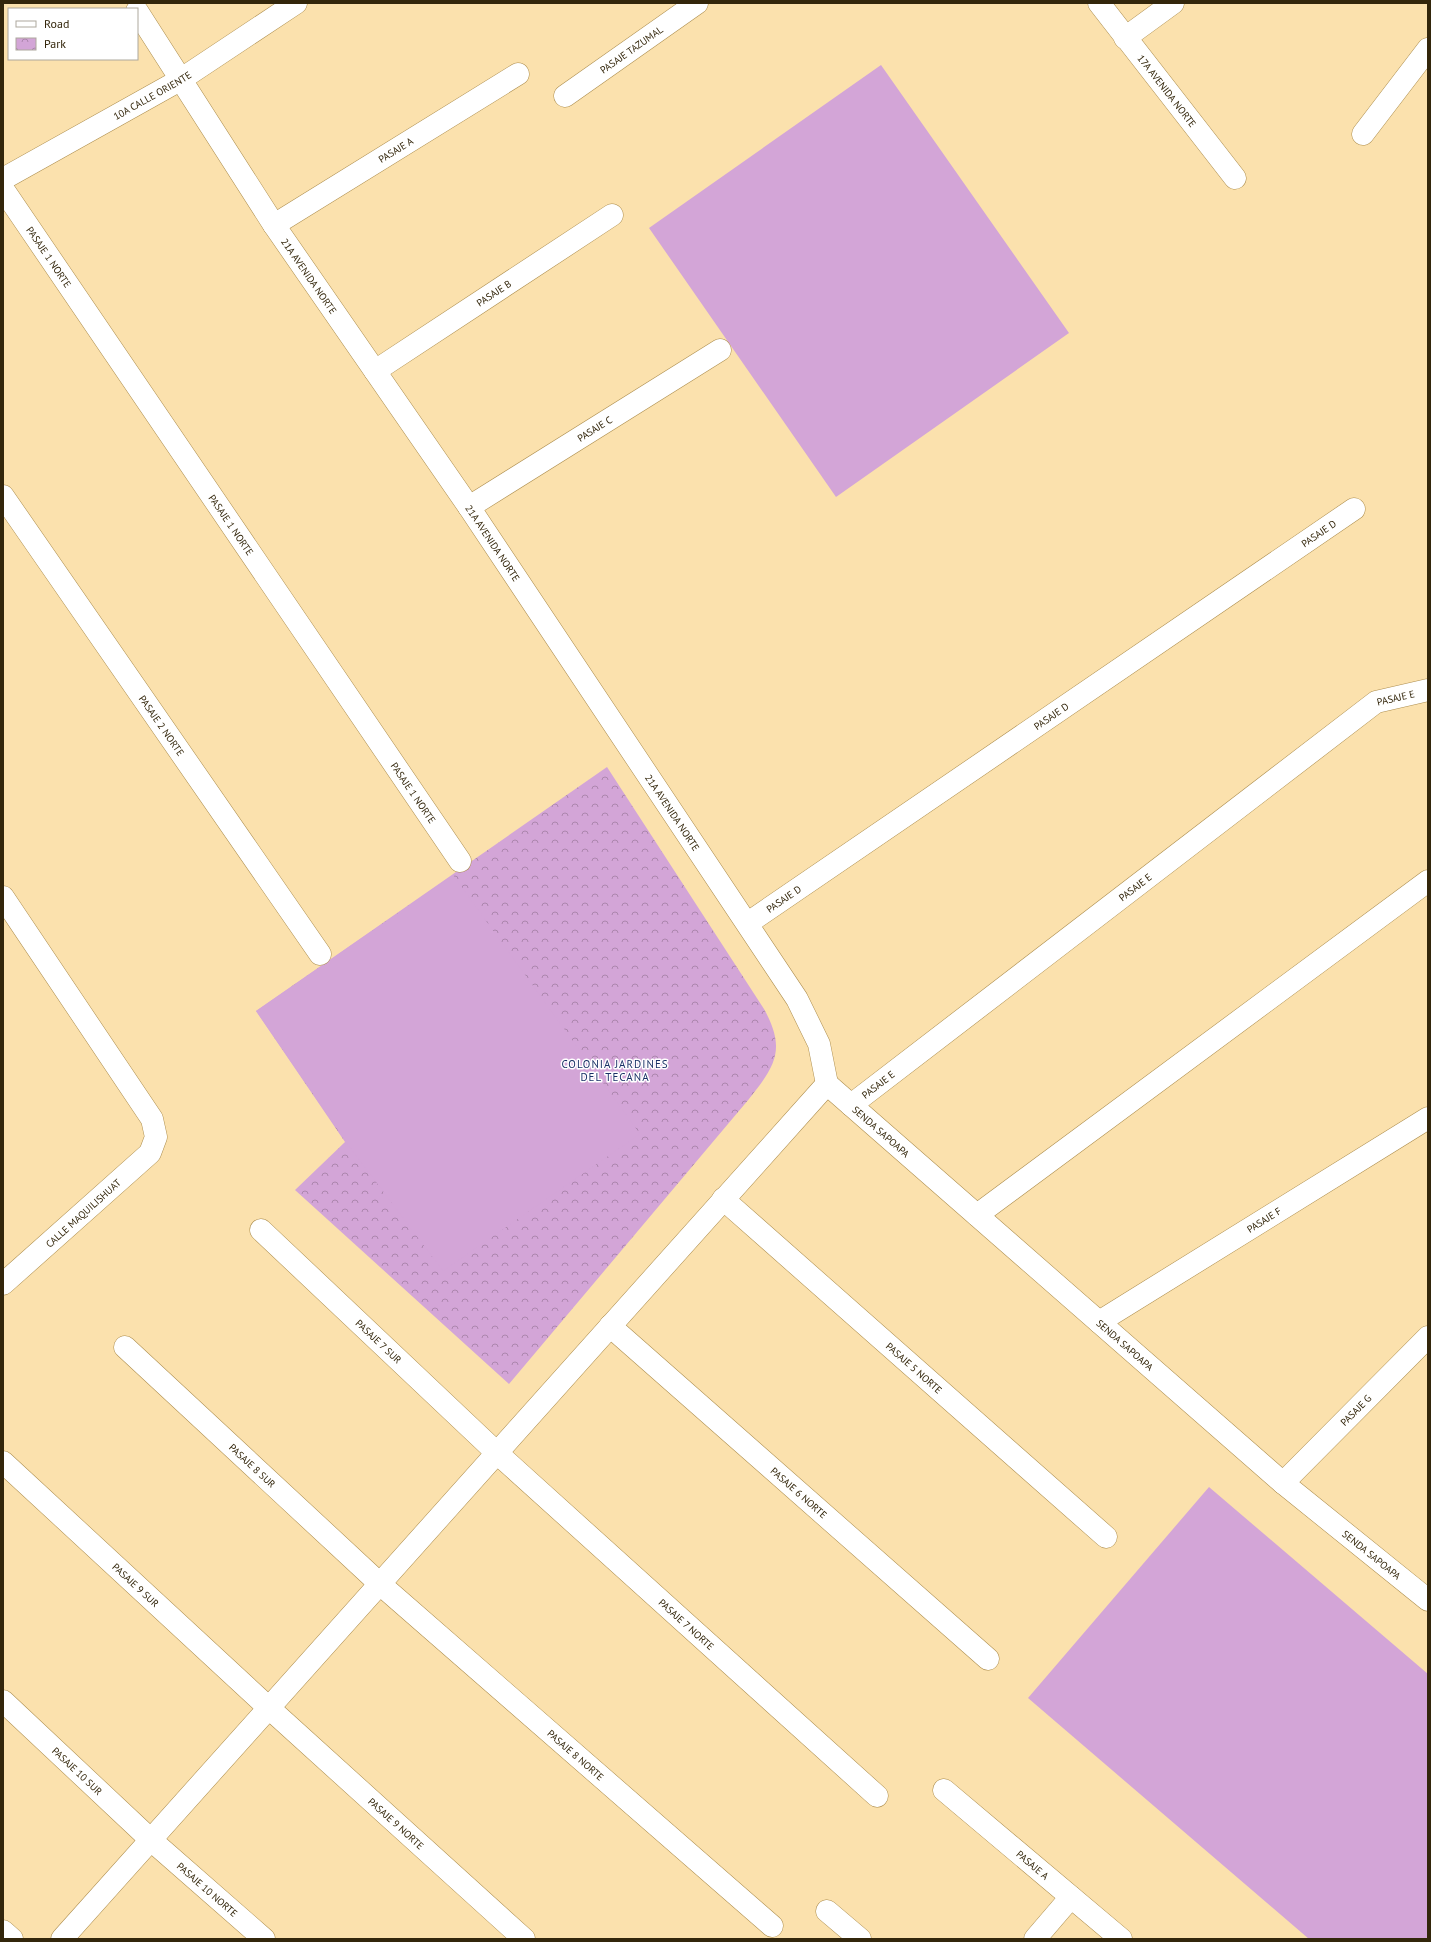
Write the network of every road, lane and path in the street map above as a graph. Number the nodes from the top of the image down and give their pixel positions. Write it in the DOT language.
graph roads {
  1 [pos="296,3"];
  2 [pos="697,3"];
  3 [pos="1100,3"];
  4 [pos="1173,3"];
  5 [pos="138,13"];
  6 [pos="1125,38"];
  7 [pos="1428,49"];
  8 [pos="518,74"];
  9 [pos="180,80"];
  10 [pos="565,96"];
  11 [pos="1363,134"];
  12 [pos="1235,178"];
  13 [pos="3,179"];
  14 [pos="3,189"];
  15 [pos="612,215"];
  16 [pos="274,225"];
  17 [pos="720,350"];
  18 [pos="375,371"];
  19 [pos="3,496"];
  20 [pos="469,508"];
  21 [pos="1354,509"];
  22 [pos="1428,690"];
  23 [pos="460,861"];
  24 [pos="1428,882"];
  25 [pos="6,909"];
  26 [pos="748,923"];
  27 [pos="320,954"];
  28 [pos="827,1084"];
  29 [pos="852,1105"];
  30 [pos="1428,1118"];
  31 [pos="723,1199"];
  32 [pos="977,1215"];
  33 [pos="261,1230"];
  34 [pos="3,1284"];
  35 [pos="1100,1322"];
  36 [pos="610,1326"];
  37 [pos="1428,1337"];
  38 [pos="125,1347"];
  39 [pos="497,1453"];
  40 [pos="3,1462"];
  41 [pos="1283,1483"];
  42 [pos="1106,1537"];
  43 [pos="380,1584"];
  44 [pos="1428,1600"];
  45 [pos="988,1659"];
  46 [pos="3,1701"];
  47 [pos="268,1708"];
  48 [pos="944,1790"];
  49 [pos="877,1796"];
  50 [pos="151,1840"];
  51 [pos="1071,1897"];
  52 [pos="827,1911"];
  53 [pos="772,1926"];
  54 [pos="3,1931"];
  55 [pos="12,1939"];
  56 [pos="62,1939"];
  57 [pos="264,1939"];
  58 [pos="524,1939"];
  59 [pos="860,1939"];
  60 [pos="1035,1939"];
  61 [pos="1121,1939"];
  1 -- 9 [label="street, 10A CALLE ORIENTE"];
  2 -- 10 [label="street, PASAJE TAZUMAL"];
  3 -- 6 [label="street, 17A AVENIDA NORTE"];
  4 -- 6 [label="street"];
  5 -- 9 [label="street, 21A AVENIDA NORTE"];
  6 -- 12 [label="street, 17A AVENIDA NORTE"];
  7 -- 11 [label="street"];
  8 -- 16 [label="street, PASAJE A"];
  9 -- 13 [label="street, 10A CALLE ORIENTE"];
  9 -- 16 [label="street, 21A AVENIDA NORTE"];
  14 -- 23 [label="street, PASAJE 1 NORTE"];
  15 -- 18 [label="street, PASAJE B"];
  16 -- 18 [label="street, 21A AVENIDA NORTE"];
  17 -- 20 [label="street, PASAJE C"];
  18 -- 20 [label="street, 21A AVENIDA NORTE"];
  19 -- 27 [label="street, PASAJE 2 NORTE"];
  20 -- 26 [label="street, 21A AVENIDA NORTE"];
  21 -- 26 [label="street, PASAJE D"];
  22 -- 29 [label="street, PASAJE E"];
  24 -- 32 [label="street"];
  25 -- 34 [label="street, CALLE MAQUILISHUAT"];
  26 -- 28 [label="street, 21A AVENIDA NORTE"];
  28 -- 29 [label="street, SENDA SAPOAPA"];
  28 -- 31 [label="street"];
  29 -- 32 [label="street, SENDA SAPOAPA"];
  30 -- 35 [label="street, PASAJE F"];
  31 -- 36 [label="street"];
  31 -- 42 [label="street, PASAJE 5 NORTE"];
  32 -- 35 [label="street, SENDA SAPOAPA"];
  33 -- 39 [label="street, PASAJE 7 SUR"];
  35 -- 41 [label="street, SENDA SAPOAPA"];
  36 -- 39 [label="street"];
  36 -- 45 [label="street, PASAJE 6 NORTE"];
  37 -- 41 [label="street, PASAJE G"];
  38 -- 43 [label="street, PASAJE 8 SUR"];
  39 -- 43 [label="street"];
  39 -- 49 [label="street, PASAJE 7 NORTE"];
  40 -- 47 [label="street, PASAJE 9 SUR"];
  41 -- 44 [label="street, SENDA SAPOAPA"];
  43 -- 47 [label="street"];
  43 -- 53 [label="street, PASAJE 8 NORTE"];
  46 -- 50 [label="street, PASAJE 10 SUR"];
  47 -- 50 [label="street"];
  47 -- 58 [label="street, PASAJE 9 NORTE"];
  48 -- 51 [label="street, PASAJE A"];
  50 -- 56 [label="street"];
  50 -- 57 [label="street, PASAJE 10 NORTE"];
  51 -- 60 [label="street"];
  51 -- 61 [label="street, PASAJE A"];
  52 -- 59 [label="street"];
  54 -- 55 [label="street"];
}
